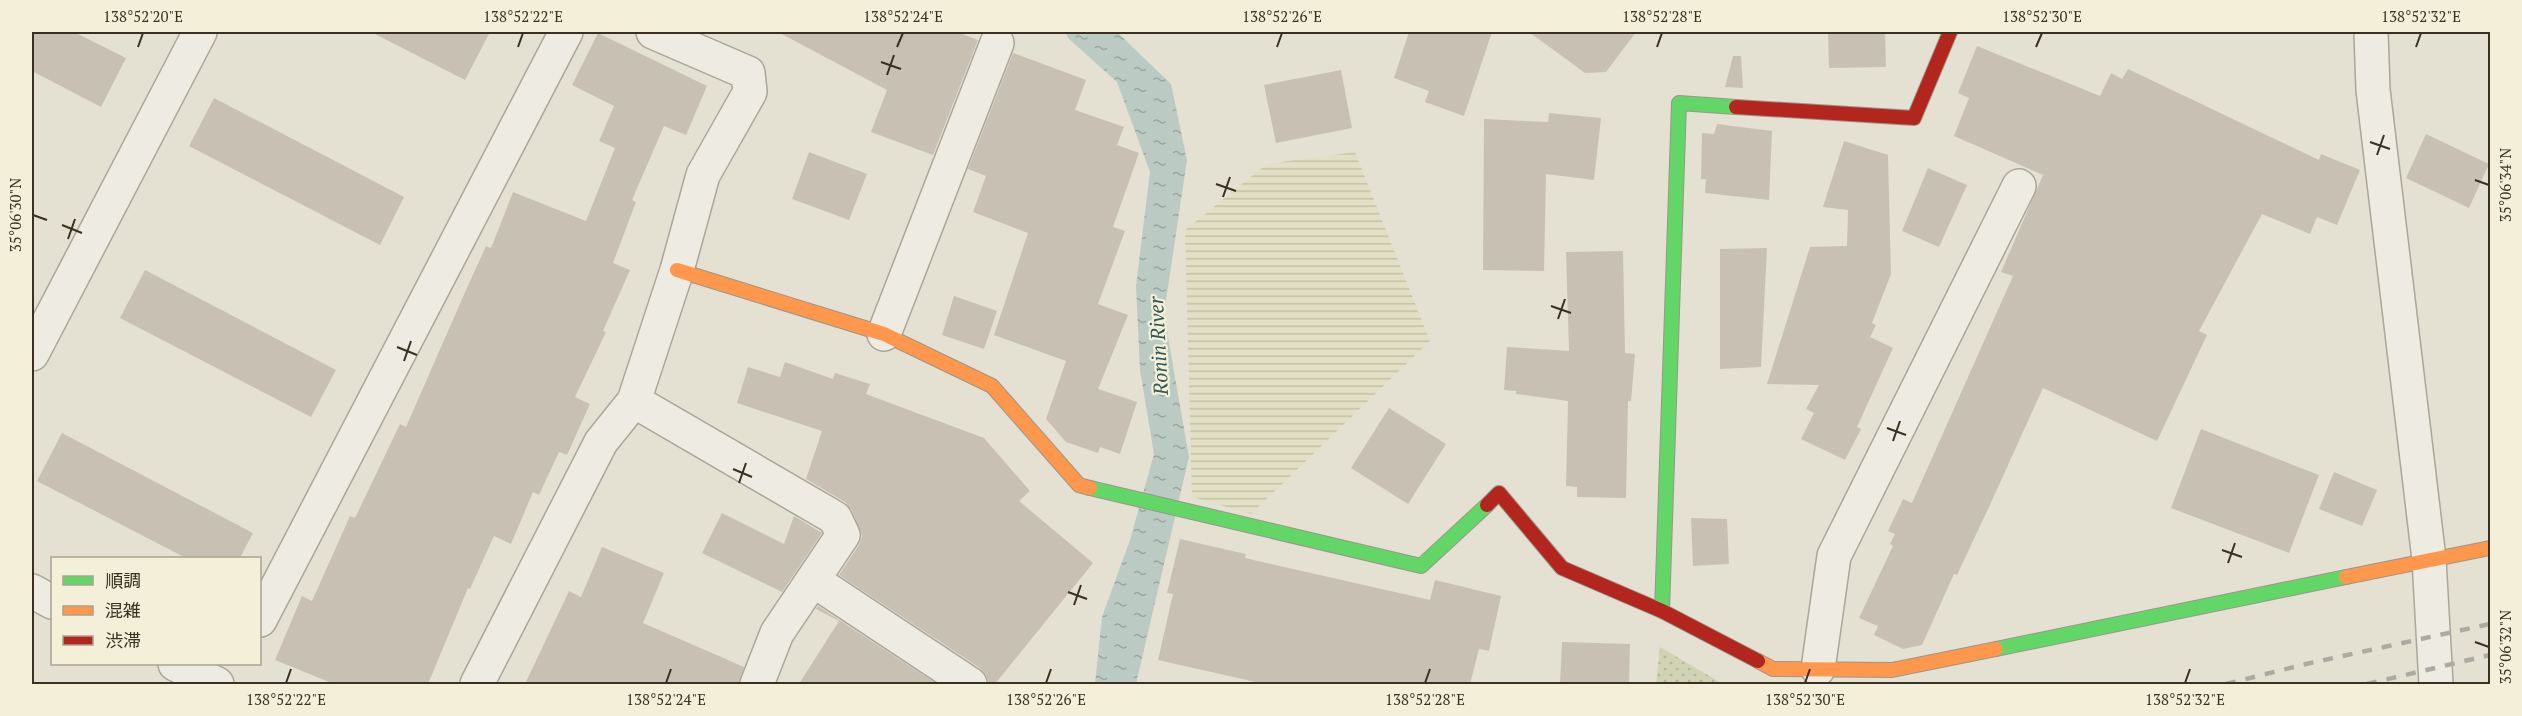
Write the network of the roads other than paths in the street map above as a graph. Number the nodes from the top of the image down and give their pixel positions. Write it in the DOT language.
graph roads {
  1 [pos="200,32"];
  2 [pos="566,32"];
  3 [pos="653,32"];
  4 [pos="1950,32"];
  5 [pos="2371,32"];
  6 [pos="997,43"];
  7 [pos="2019,186"];
  8 [pos="677,270"];
  9 [pos="884,334"];
  10 [pos="32,354"];
  11 [pos="634,401"];
  12 [pos="2490,548"];
  13 [pos="2429,559"];
  14 [pos="813,580"];
  15 [pos="32,591"];
  16 [pos="51,601"];
  17 [pos="1662,611"];
  18 [pos="261,618"];
  19 [pos="179,665"];
  20 [pos="236,665"];
  21 [pos="1818,669"];
  22 [pos="217,684"];
  23 [pos="226,684"];
  24 [pos="477,684"];
  25 [pos="757,684"];
  26 [pos="970,684"];
  27 [pos="2436,684"];
  1 -- 10 [label="street"];
  2 -- 18 [label="street"];
  3 -- 8 [label="street"];
  4 -- 17 [label="street"];
  5 -- 13 [label="street"];
  6 -- 9 [label="street"];
  7 -- 21 [label="street"];
  8 -- 9 [label="street"];
  8 -- 11 [label="street"];
  9 -- 17 [label="street"];
  11 -- 14 [label="street"];
  11 -- 24 [label="street"];
  12 -- 13 [label="street"];
  13 -- 21 [label="street"];
  13 -- 27 [label="street"];
  14 -- 25 [label="street"];
  14 -- 26 [label="street"];
  15 -- 16 [label="street"];
  17 -- 21 [label="street"];
  19 -- 22 [label="street"];
  20 -- 23 [label="street"];
}
